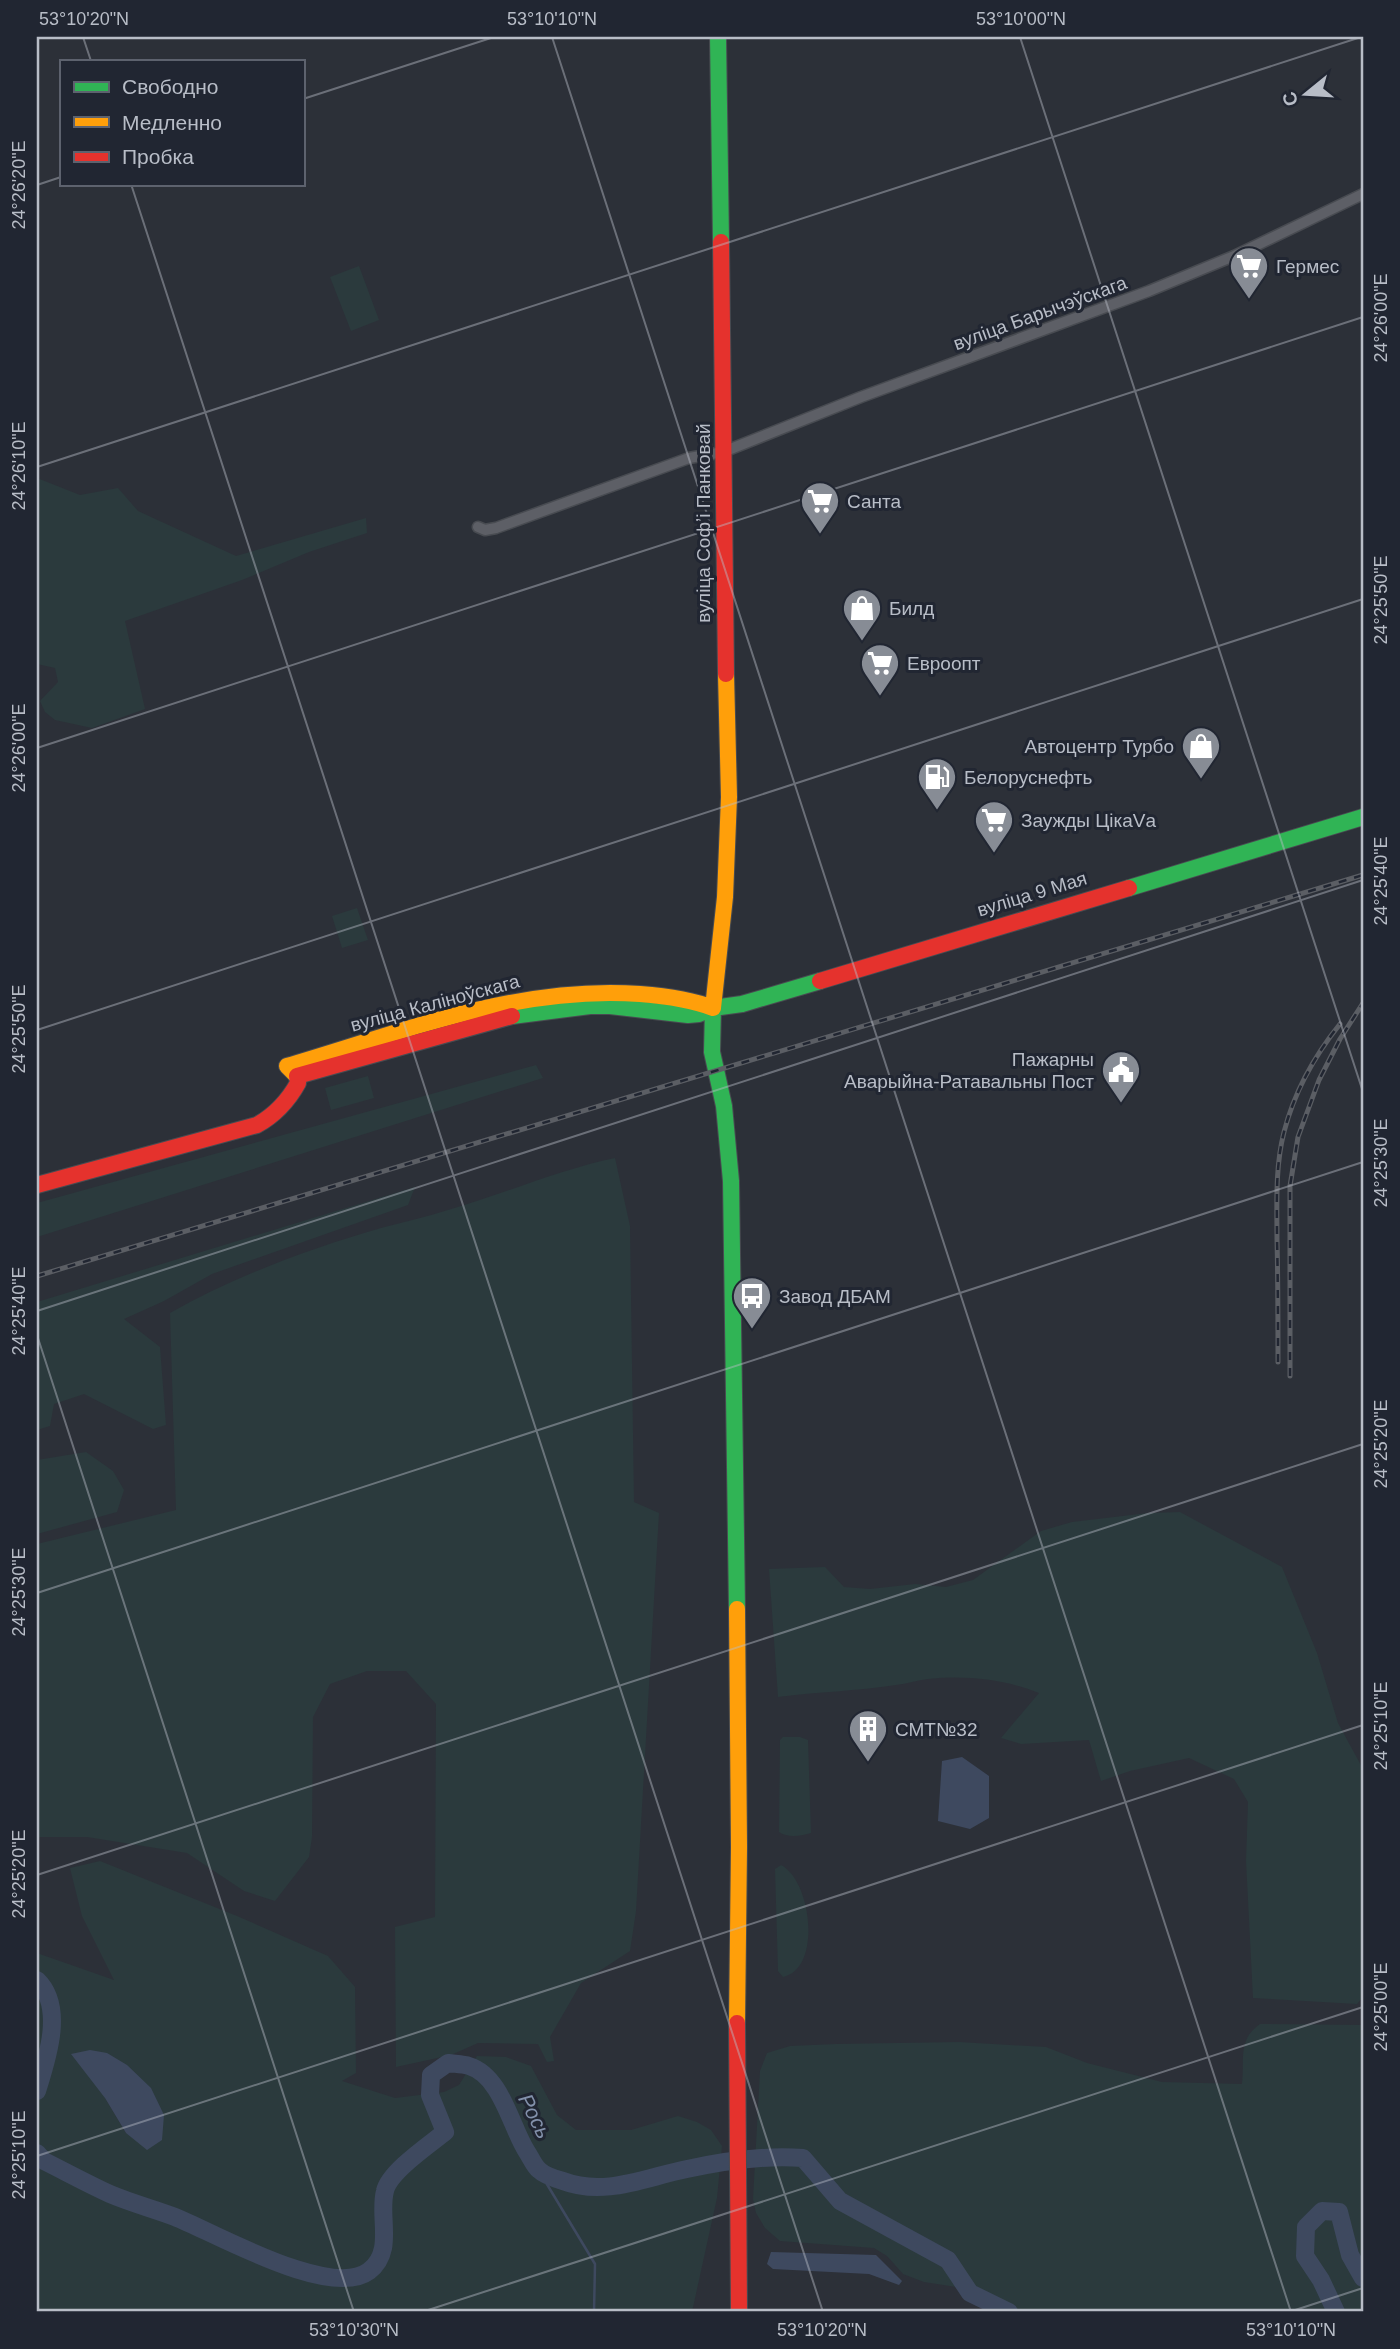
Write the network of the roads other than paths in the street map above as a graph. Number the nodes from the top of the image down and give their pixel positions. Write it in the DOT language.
graph roads {
  1 [pos="718,37"];
  2 [pos="1363,194"];
  3 [pos="723,452"];
  4 [pos="478,527"];
  5 [pos="1363,817"];
  6 [pos="713,1008"];
  7 [pos="37,1185"];
  8 [pos="739,2312"];
  1 -- 3 [label="main road, вуліца Софʼі Панковай"];
  2 -- 3 [label="street, вуліца Барычэўскага"];
  3 -- 4 [label="street"];
  3 -- 6 [label="main road, вуліца Софʼі Панковай"];
  5 -- 6 [label="main road, вуліца 9 Мая"];
  6 -- 7 [label="main road, вуліца Каліноўскага"];
  6 -- 8 [label="main road, вуліца Софʼі Панковай"];
}
